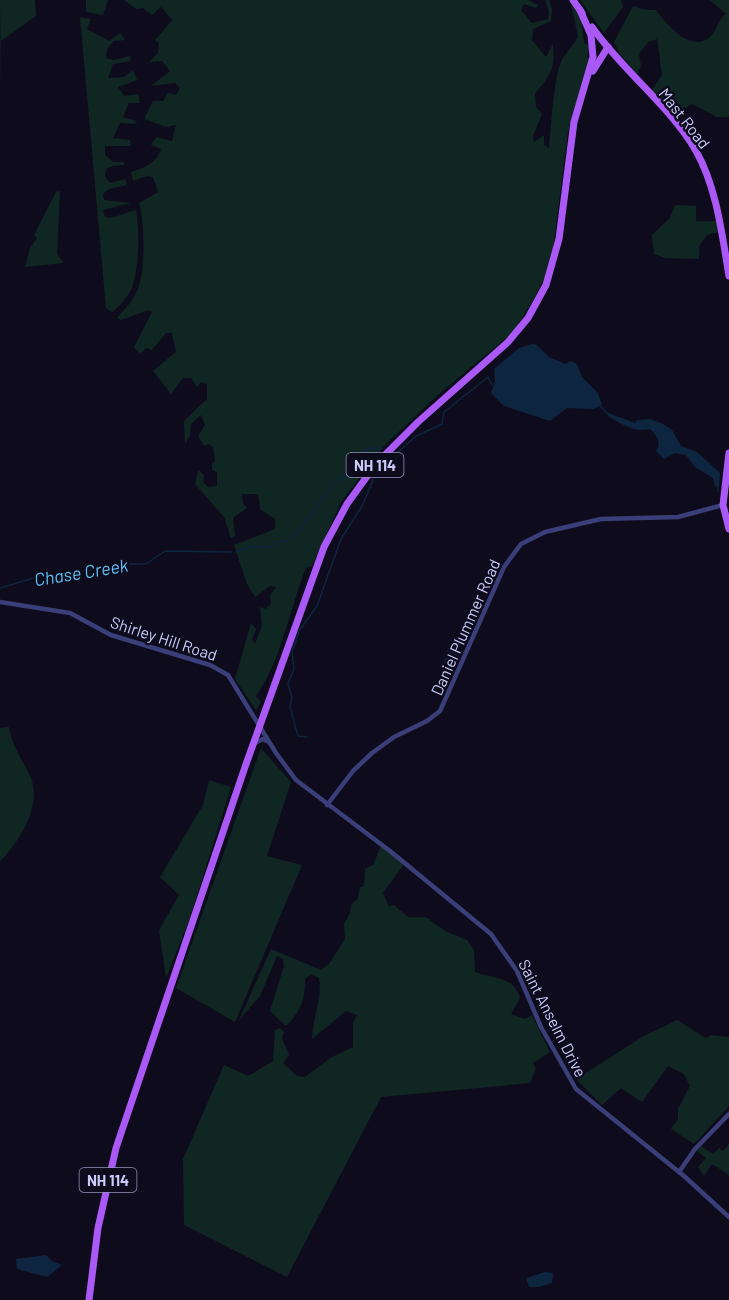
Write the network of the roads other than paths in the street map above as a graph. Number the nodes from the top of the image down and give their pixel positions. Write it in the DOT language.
graph roads {
  1 [pos="573,0"];
  2 [pos="580,10"];
  3 [pos="606,46"];
  4 [pos="619,61"];
  5 [pos="595,65"];
  6 [pos="729,276"];
  7 [pos="729,453"];
  8 [pos="723,505"];
  9 [pos="729,529"];
  10 [pos="0,602"];
  11 [pos="260,726"];
  12 [pos="269,742"];
  13 [pos="253,744"];
  14 [pos="327,805"];
  15 [pos="729,1114"];
  16 [pos="679,1172"];
  17 [pos="729,1217"];
  18 [pos="89,1300"];
  1 -- 2 [label="main road, Mast Road / NH 114"];
  2 -- 3 [label="main road, Mast Road / NH 114"];
  2 -- 5 [label="main road, NH 114"];
  3 -- 4 [label="main road, Mast Road"];
  3 -- 5 [label="main road, NH 114"];
  4 -- 5 [label="main road"];
  4 -- 6 [label="main road, Mast Road"];
  5 -- 11 [label="main road, NH 114"];
  7 -- 8 [label="main road"];
  8 -- 9 [label="main road"];
  8 -- 14 [label="street, Daniel Plummer Road"];
  10 -- 11 [label="street, Shirley Hill Road"];
  11 -- 12 [label="street, Saint Anselm Drive"];
  11 -- 13 [label="main road, NH 114"];
  12 -- 13 [label="street"];
  12 -- 14 [label="street, Saint Anselm Drive"];
  13 -- 18 [label="main road, NH 114"];
  14 -- 16 [label="street, Saint Anselm Drive"];
  15 -- 16 [label="street"];
  16 -- 17 [label="street, Saint Anselm Drive"];
}
